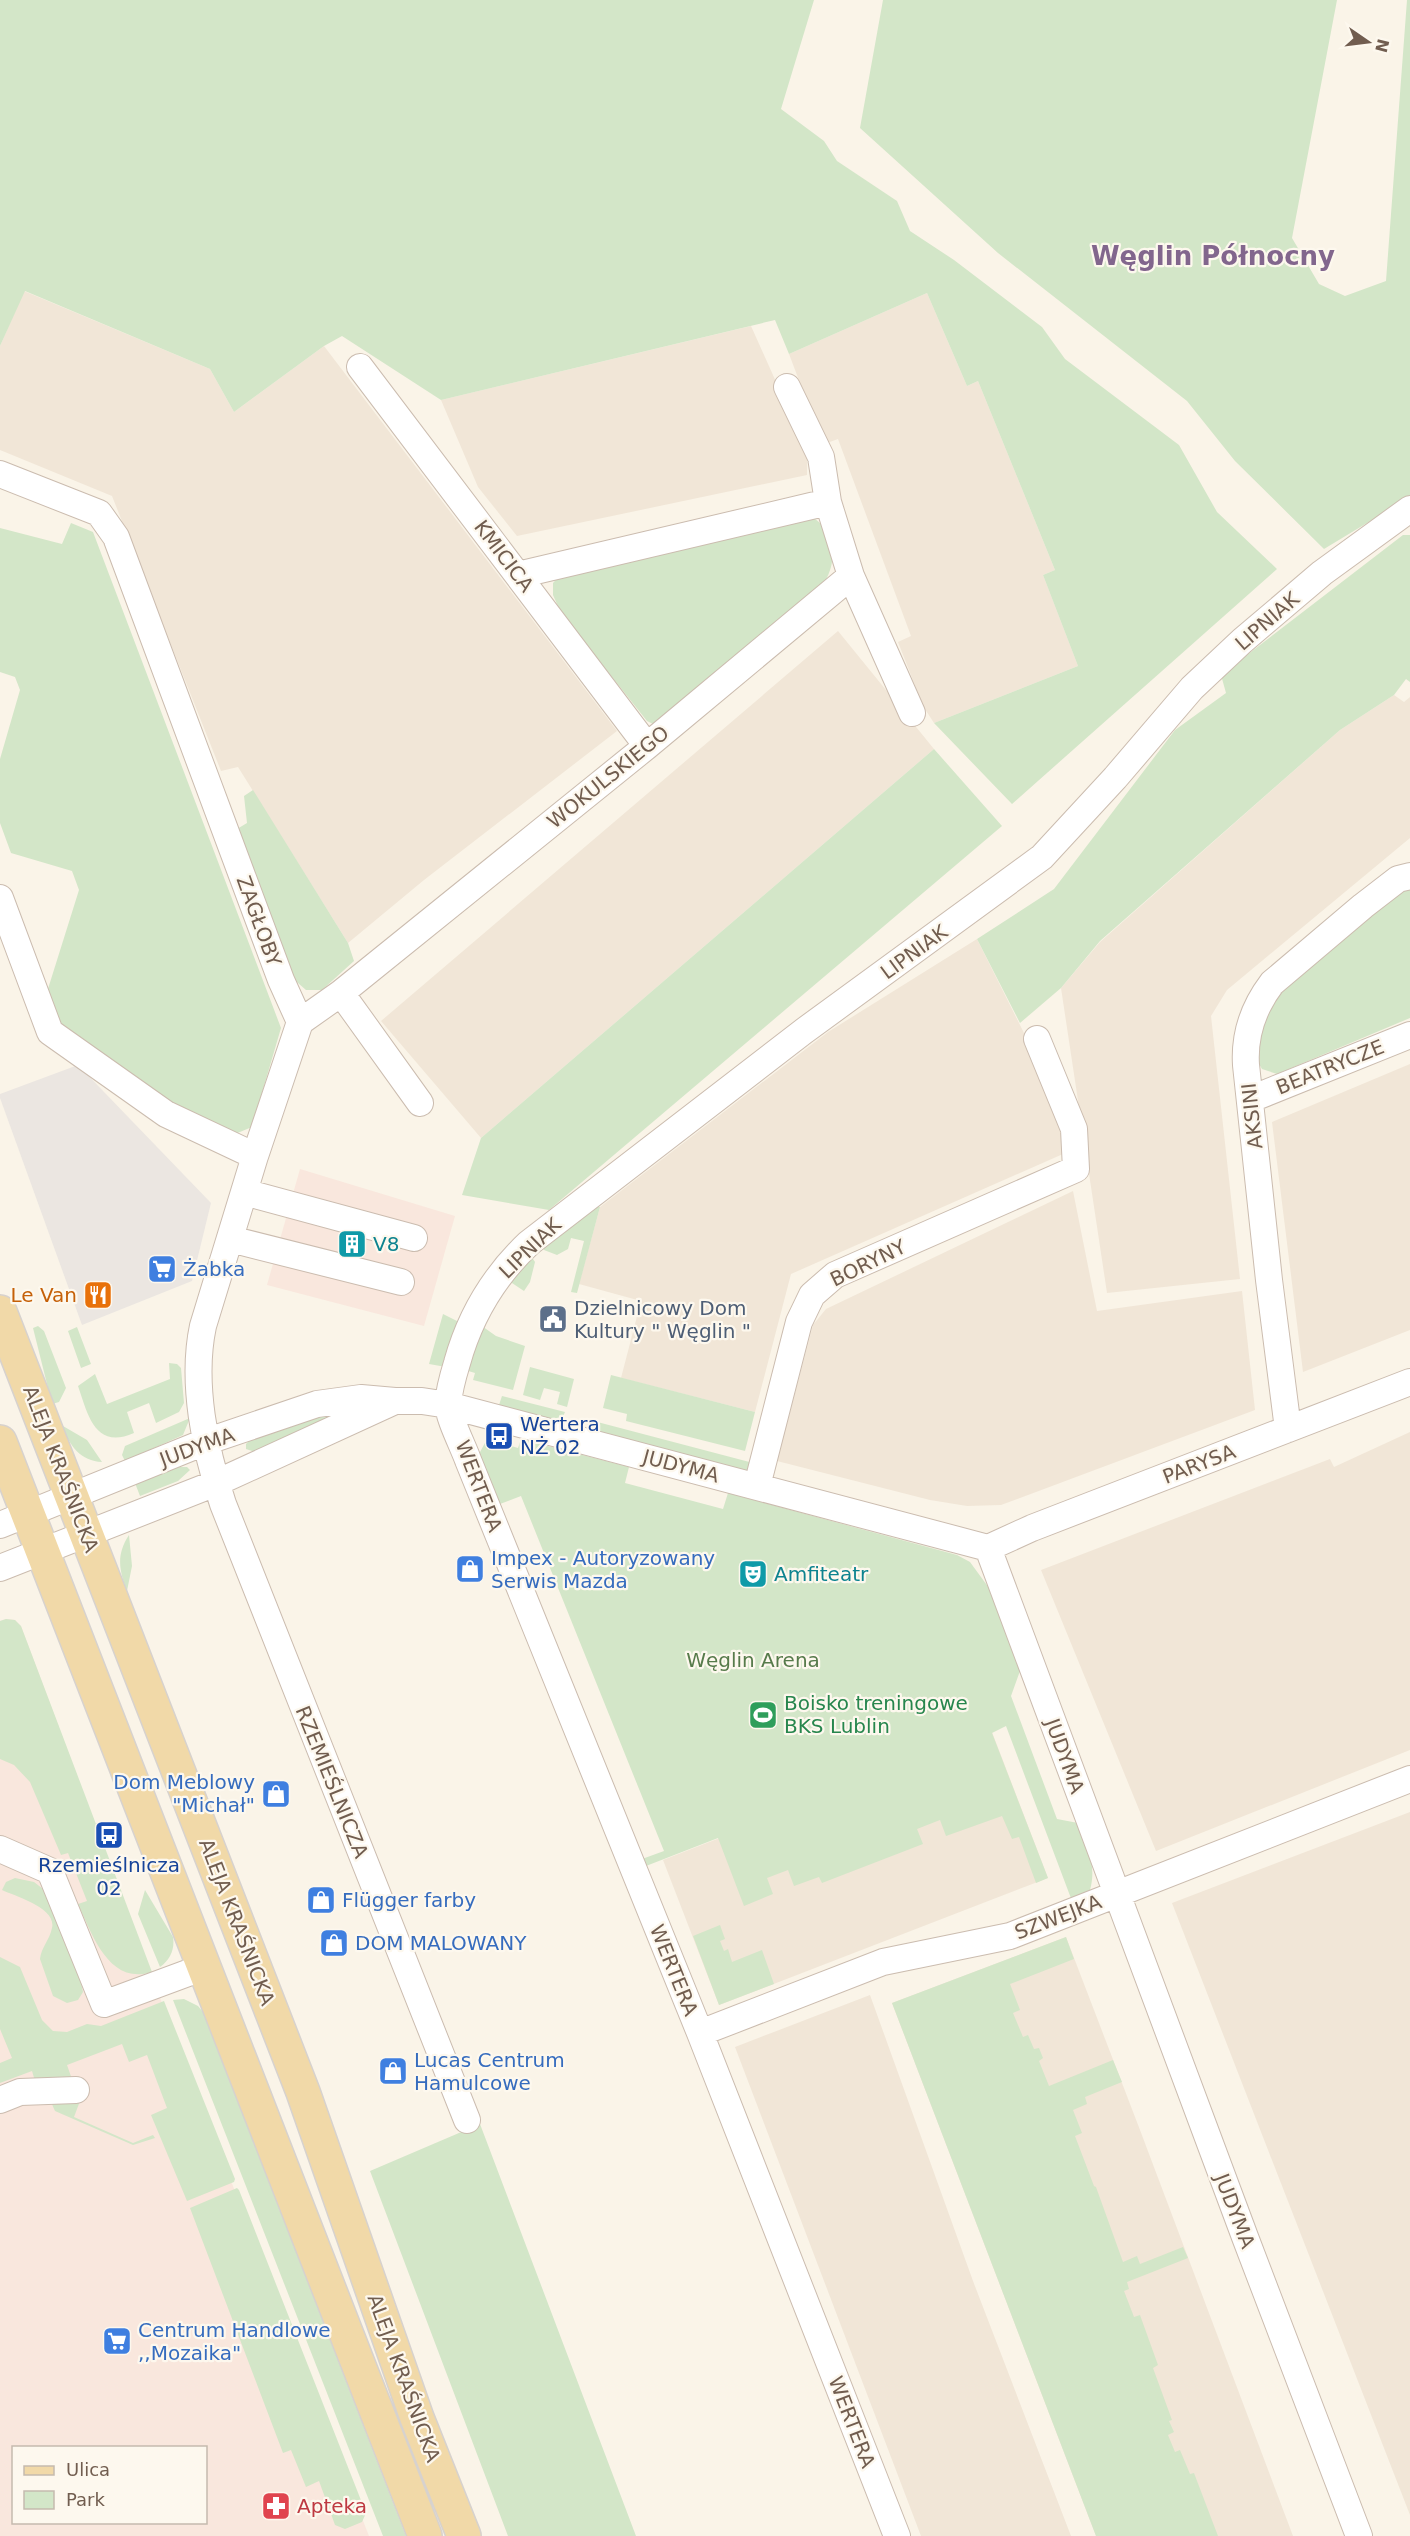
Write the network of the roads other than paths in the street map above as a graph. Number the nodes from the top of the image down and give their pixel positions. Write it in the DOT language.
graph roads {
  1 [pos="360,367"];
  2 [pos="787,387"];
  3 [pos="0,474"];
  4 [pos="828,502"];
  5 [pos="1410,508"];
  6 [pos="518,575"];
  7 [pos="851,576"];
  8 [pos="912,713"];
  9 [pos="647,746"];
  10 [pos="1410,876"];
  11 [pos="0,898"];
  12 [pos="341,993"];
  13 [pos="300,1023"];
  14 [pos="1410,1035"];
  15 [pos="1037,1040"];
  16 [pos="1251,1099"];
  17 [pos="420,1103"];
  18 [pos="255,1156"];
  19 [pos="244,1192"];
  20 [pos="414,1238"];
  21 [pos="230,1239"];
  22 [pos="401,1282"];
  23 [pos="0,1312"];
  24 [pos="1410,1382"];
  25 [pos="395,1401"];
  26 [pos="448,1406"];
  27 [pos="1288,1429"];
  28 [pos="0,1442"];
  29 [pos="205,1442"];
  30 [pos="216,1483"];
  31 [pos="757,1486"];
  32 [pos="71,1496"];
  33 [pos="14,1519"];
  34 [pos="86,1534"];
  35 [pos="988,1548"];
  36 [pos="42,1551"];
  37 [pos="0,1568"];
  38 [pos="1410,1779"];
  39 [pos="2,1854"];
  40 [pos="1116,1894"];
  41 [pos="204,1967"];
  42 [pos="700,2033"];
  43 [pos="76,2090"];
  44 [pos="16,2101"];
  45 [pos="467,2120"];
  46 [pos="425,2536"];
  47 [pos="464,2536"];
  48 [pos="897,2536"];
  49 [pos="1359,2536"];
  1 -- 6 [label="street, KMICICA"];
  2 -- 4 [label="street"];
  3 -- 13 [label="street, ZAGŁOBY"];
  4 -- 6 [label="street"];
  4 -- 7 [label="street"];
  5 -- 26 [label="street, LIPNIAK"];
  6 -- 9 [label="street, KMICICA"];
  7 -- 8 [label="street"];
  7 -- 9 [label="street, WOKULSKIEGO"];
  9 -- 12 [label="street, WOKULSKIEGO"];
  10 -- 16 [label="street, AKSINI"];
  11 -- 18 [label="street"];
  12 -- 13 [label="street, WOKULSKIEGO"];
  12 -- 17 [label="street"];
  13 -- 18 [label="street"];
  14 -- 16 [label="street, BEATRYCZE"];
  15 -- 31 [label="street, BORYNY"];
  16 -- 27 [label="street, AKSINI"];
  18 -- 19 [label="street"];
  19 -- 20 [label="street"];
  19 -- 21 [label="street"];
  21 -- 22 [label="street"];
  21 -- 29 [label="street"];
  23 -- 32 [label="main road, ALEJA KRAŚNICKA"];
  24 -- 27 [label="street, PARYSA"];
  25 -- 26 [label="street, JUDYMA"];
  25 -- 29 [label="street, JUDYMA"];
  25 -- 30 [label="street, JUDYMA"];
  26 -- 31 [label="street, JUDYMA"];
  26 -- 42 [label="street, WERTERA"];
  27 -- 35 [label="street, PARYSA"];
  28 -- 33 [label="main road, ALEJA KRAŚNICKA"];
  29 -- 30 [label="street, RZEMIEŚLNICZA"];
  29 -- 32 [label="street, JUDYMA"];
  30 -- 34 [label="street, JUDYMA"];
  30 -- 45 [label="street, RZEMIEŚLNICZA"];
  31 -- 35 [label="street, JUDYMA"];
  32 -- 33 [label="street, JUDYMA"];
  32 -- 34 [label="main road, ALEJA KRAŚNICKA"];
  33 -- 36 [label="main road, ALEJA KRAŚNICKA"];
  34 -- 36 [label="street, JUDYMA"];
  34 -- 47 [label="main road, ALEJA KRAŚNICKA"];
  35 -- 40 [label="street, JUDYMA"];
  36 -- 37 [label="street, JUDYMA"];
  36 -- 41 [label="main road, ALEJA KRAŚNICKA"];
  38 -- 40 [label="street, SZWEJKA"];
  39 -- 41 [label="street"];
  40 -- 42 [label="street, SZWEJKA"];
  40 -- 49 [label="street, JUDYMA"];
  41 -- 46 [label="main road, ALEJA KRAŚNICKA"];
  42 -- 48 [label="street, WERTERA"];
  43 -- 44 [label="street"];
}
